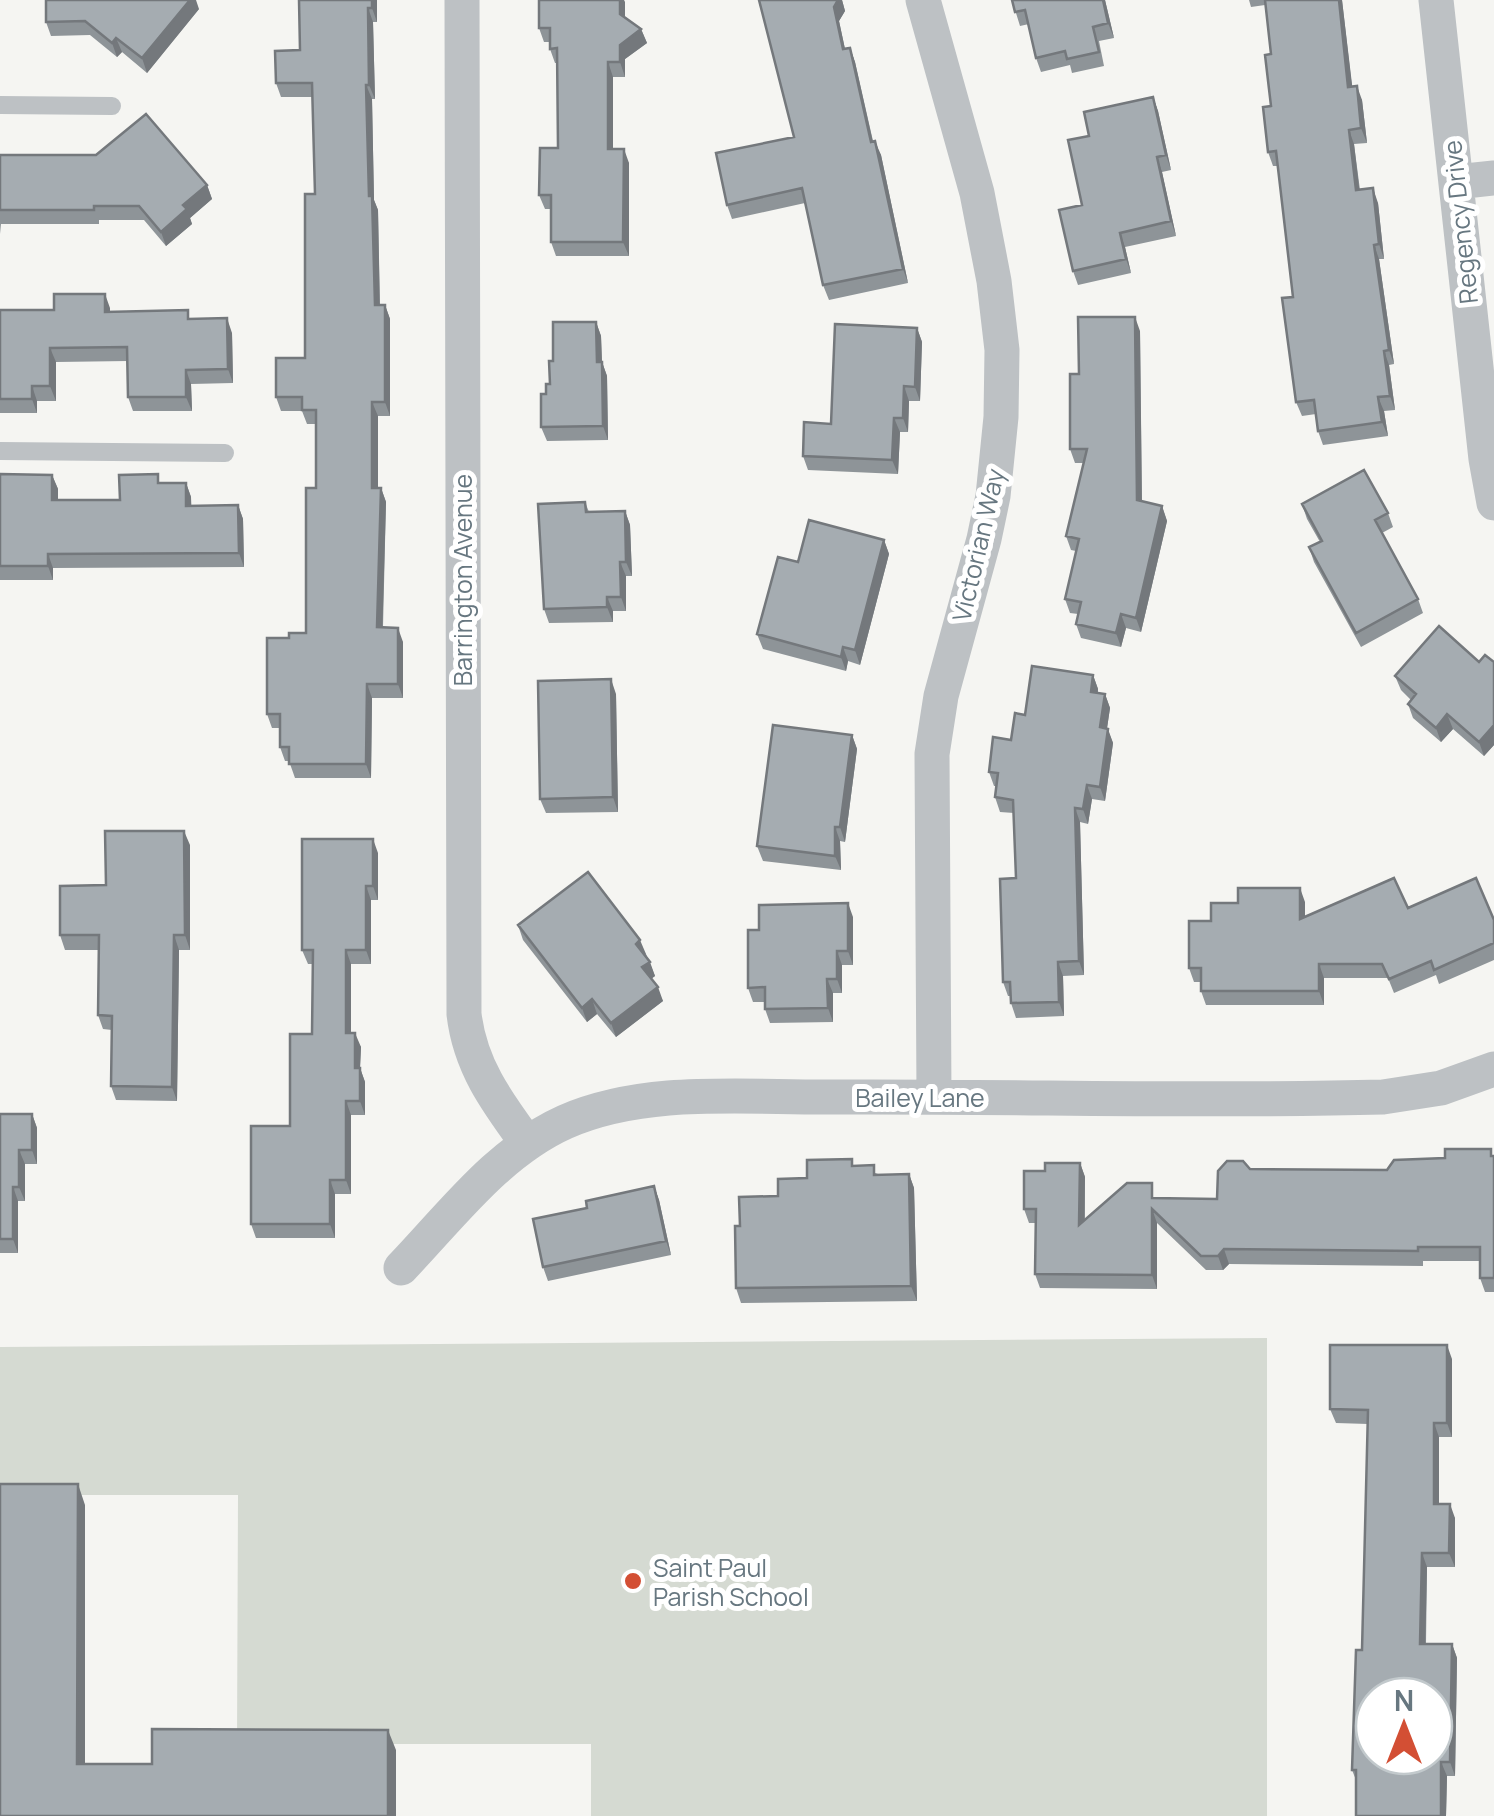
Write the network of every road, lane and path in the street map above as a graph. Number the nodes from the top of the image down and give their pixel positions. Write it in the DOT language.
graph roads {
  1 [pos="462,0"];
  2 [pos="923,0"];
  3 [pos="1436,0"];
  4 [pos="0,105"];
  5 [pos="112,106"];
  6 [pos="1494,178"];
  7 [pos="1456,182"];
  8 [pos="0,450"];
  9 [pos="225,453"];
  10 [pos="1494,503"];
  11 [pos="1494,1068"];
  12 [pos="934,1096"];
  13 [pos="527,1143"];
  14 [pos="401,1268"];
  1 -- 13 [label="street, Barrington Avenue"];
  2 -- 12 [label="street, Victorian Way"];
  3 -- 7 [label="street, Regency Drive"];
  4 -- 5 [label="lane"];
  6 -- 7 [label="street"];
  7 -- 10 [label="street, Regency Drive"];
  8 -- 9 [label="lane"];
  11 -- 12 [label="street, Bailey Lane"];
  12 -- 13 [label="street, Bailey Lane"];
  13 -- 14 [label="street, Bailey Lane"];
}
